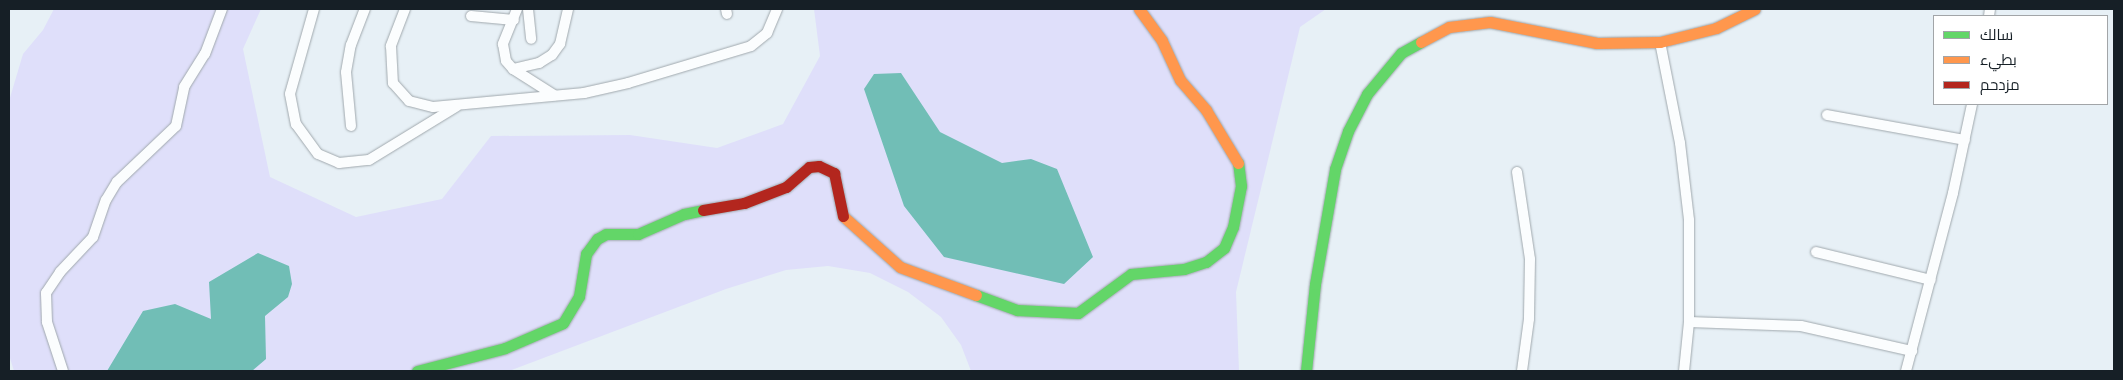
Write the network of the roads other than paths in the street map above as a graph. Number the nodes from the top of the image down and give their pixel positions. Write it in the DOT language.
graph roads {
  1 [pos="222,9"];
  2 [pos="314,9"];
  3 [pos="366,9"];
  4 [pos="405,9"];
  5 [pos="517,9"];
  6 [pos="528,9"];
  7 [pos="568,9"];
  8 [pos="777,9"];
  9 [pos="1139,9"];
  10 [pos="1755,9"];
  11 [pos="471,16"];
  12 [pos="514,20"];
  13 [pos="531,39"];
  14 [pos="1660,42"];
  15 [pos="514,69"];
  16 [pos="554,94"];
  17 [pos="460,105"];
  18 [pos="1972,105"];
  19 [pos="1827,115"];
  20 [pos="350,126"];
  21 [pos="1965,140"];
  22 [pos="1517,172"];
  23 [pos="1816,252"];
  24 [pos="1932,280"];
  25 [pos="1689,322"];
  26 [pos="1912,351"];
  27 [pos="63,371"];
  28 [pos="417,371"];
  29 [pos="1306,371"];
  30 [pos="1522,371"];
  31 [pos="1684,371"];
  32 [pos="1906,371"];
  1 -- 27 [label="street"];
  2 -- 17 [label="street"];
  3 -- 20 [label="street"];
  4 -- 17 [label="street"];
  5 -- 12 [label="street"];
  6 -- 13 [label="street"];
  7 -- 15 [label="street"];
  8 -- 16 [label="street"];
  9 -- 28 [label="street"];
  10 -- 14 [label="street"];
  11 -- 12 [label="street"];
  12 -- 15 [label="street"];
  14 -- 25 [label="street"];
  14 -- 29 [label="street"];
  15 -- 16 [label="street"];
  16 -- 17 [label="street"];
  18 -- 21 [label="street"];
  19 -- 21 [label="street"];
  21 -- 24 [label="street"];
  22 -- 30 [label="street"];
  23 -- 24 [label="street"];
  24 -- 26 [label="street"];
  25 -- 26 [label="street"];
  25 -- 31 [label="street"];
  26 -- 32 [label="street"];
}
